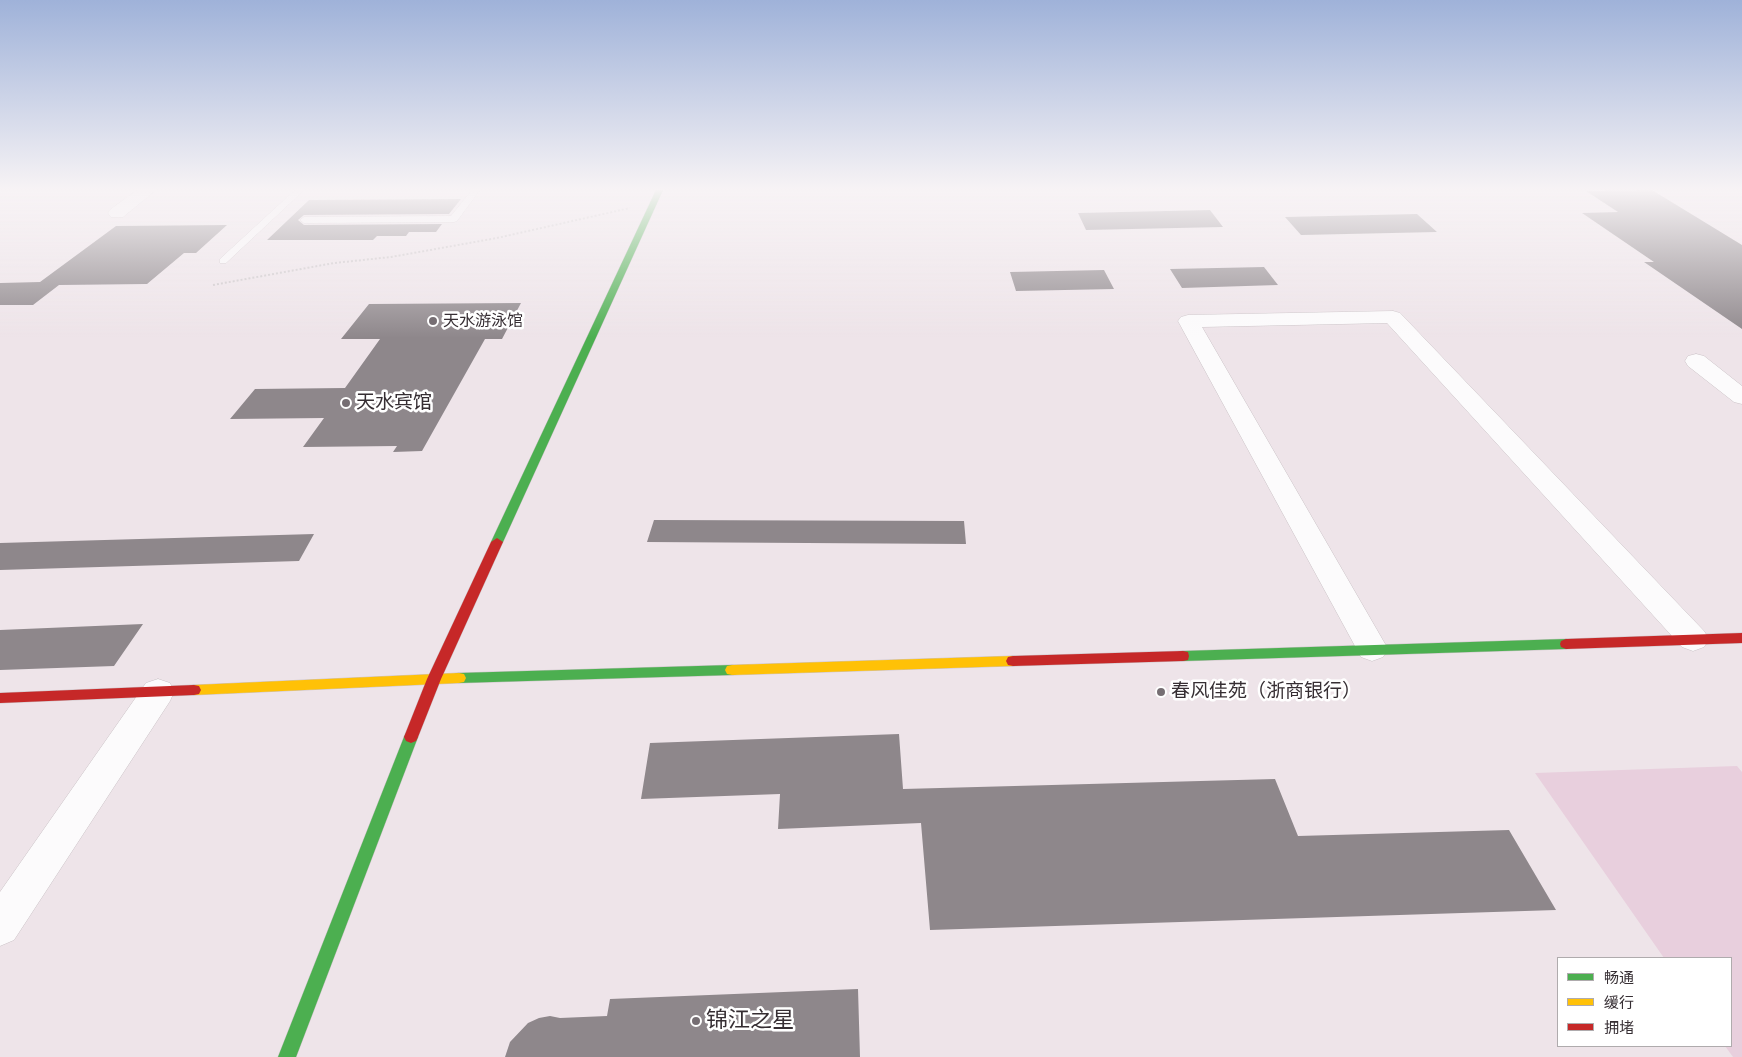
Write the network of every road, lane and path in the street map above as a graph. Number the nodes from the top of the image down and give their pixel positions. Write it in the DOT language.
graph roads {
  1 [pos="247,239"];
  2 [pos="491,239"];
  3 [pos="638,239"];
  4 [pos="223,261"];
  5 [pos="212,285"];
  6 [pos="1696,361"];
  7 [pos="1742,397"];
  8 [pos="1742,638"];
  9 [pos="1693,639"];
  10 [pos="1372,649"];
  11 [pos="434,679"];
  12 [pos="158,692"];
  13 [pos="0,698"];
  14 [pos="0,926"];
  15 [pos="287,1057"];
  1 -- 4 [label="lane"];
  2 -- 5 [label="path"];
  3 -- 11 [label="street"];
  6 -- 7 [label="street"];
  8 -- 9 [label="street"];
  9 -- 10 [label="street"];
  9 -- 10 [label="street"];
  10 -- 11 [label="street"];
  11 -- 12 [label="street"];
  11 -- 15 [label="street"];
  12 -- 13 [label="street"];
  12 -- 14 [label="street"];
}
